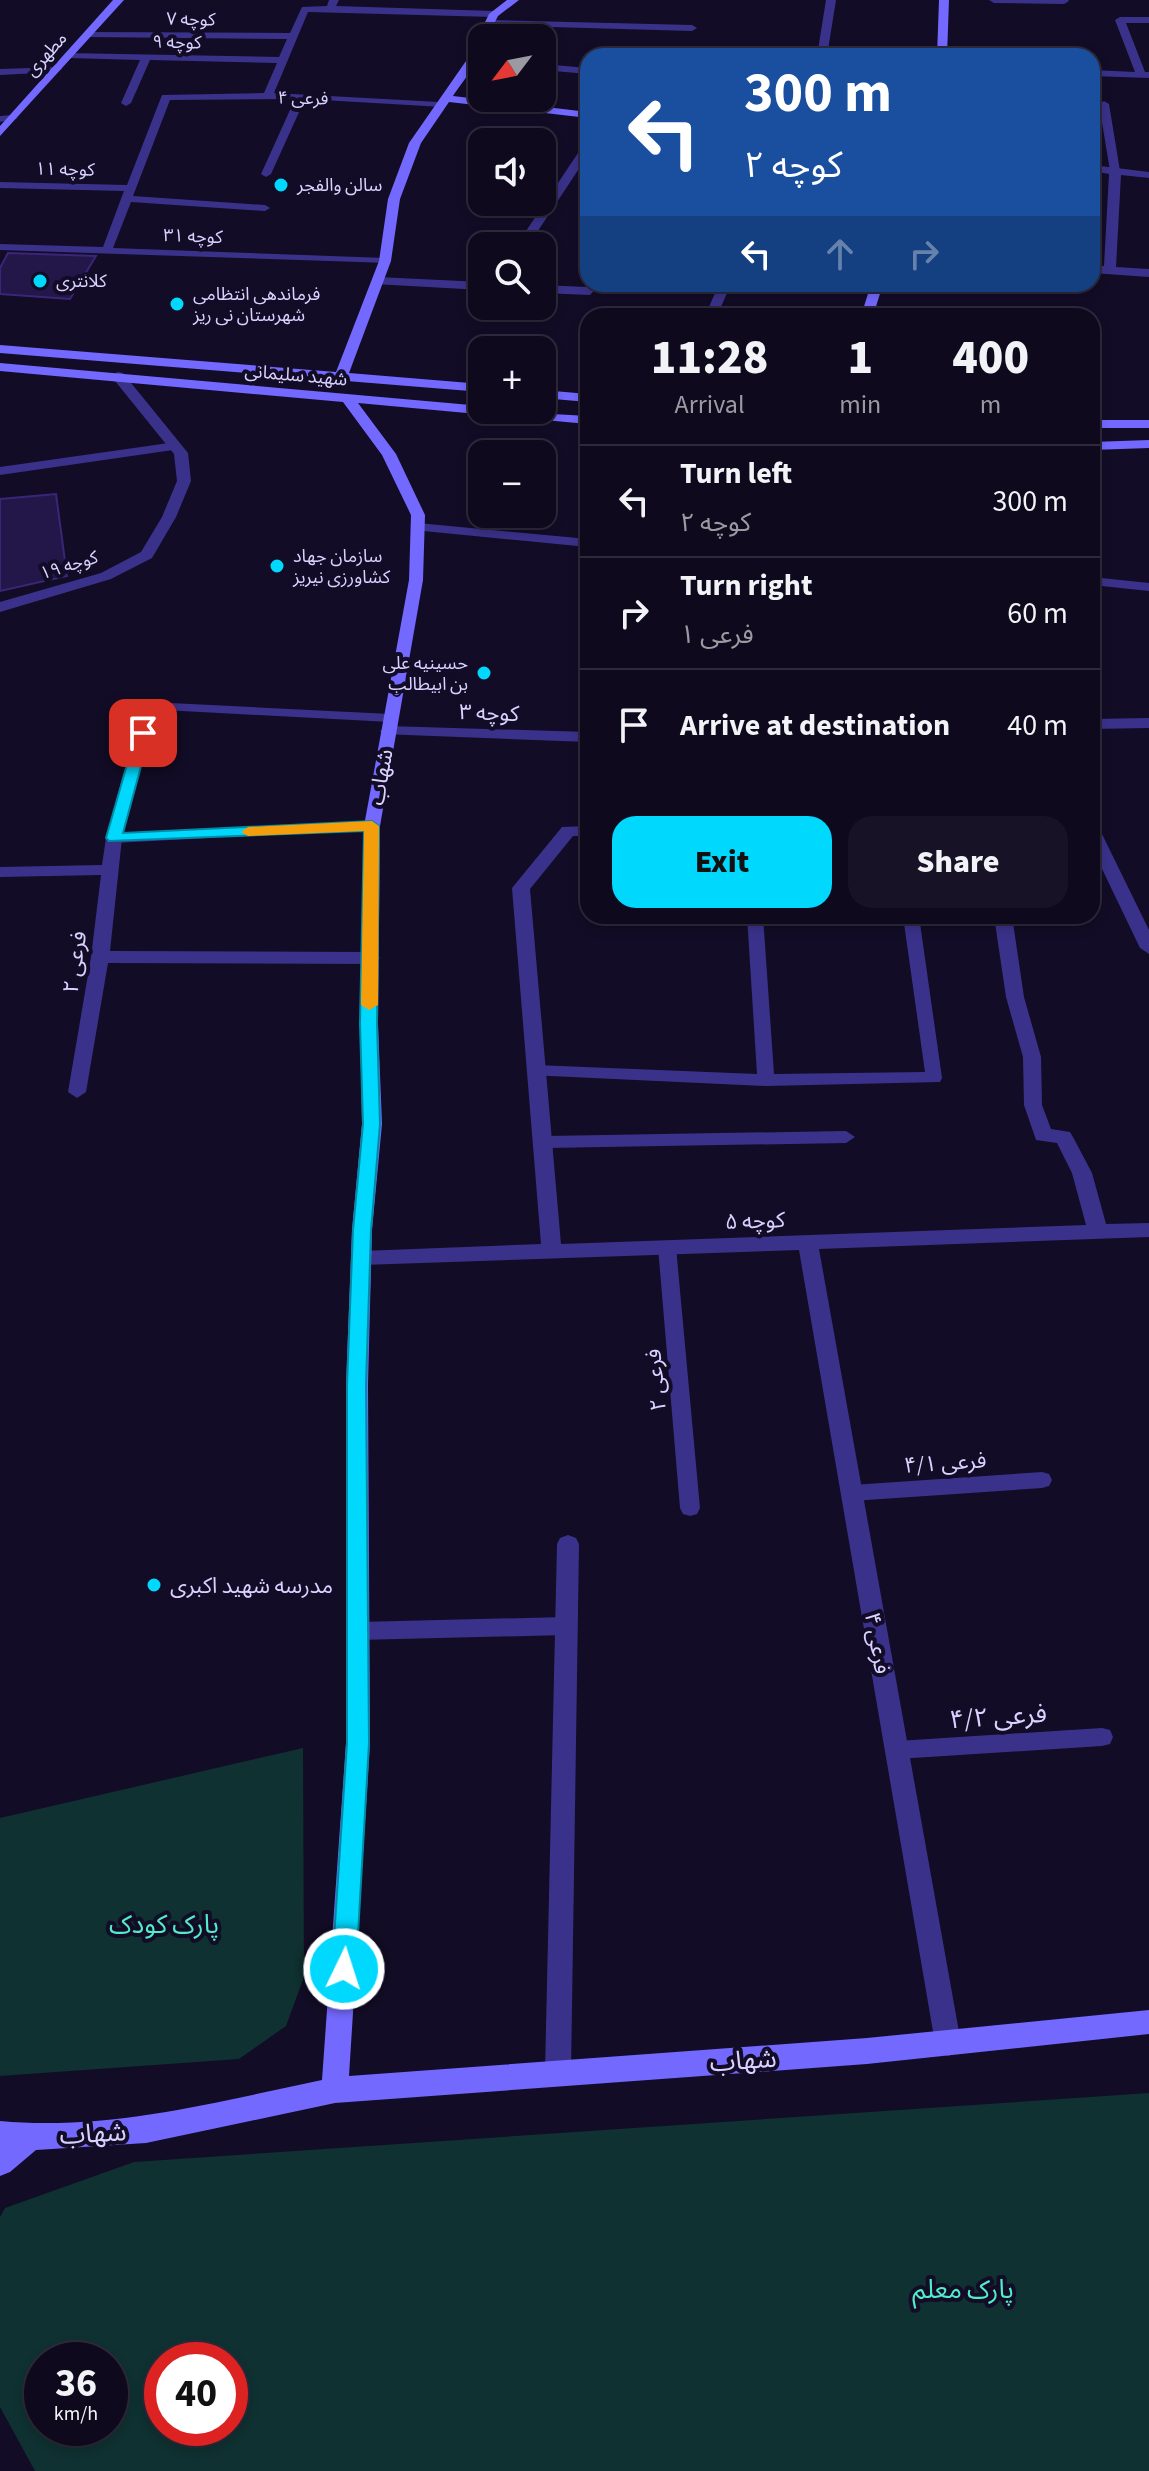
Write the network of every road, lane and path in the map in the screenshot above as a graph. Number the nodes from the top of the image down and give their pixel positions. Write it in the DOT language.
graph roads {
  1 [pos="119,0"];
  2 [pos="514,0"];
  3 [pos="831,0"];
  4 [pos="944,0"];
  5 [pos="994,0"];
  6 [pos="1064,1"];
  7 [pos="332,5"];
  8 [pos="492,18"];
  9 [pos="1149,20"];
  10 [pos="489,24"];
  11 [pos="692,28"];
  12 [pos="89,34"];
  13 [pos="293,36"];
  14 [pos="823,48"];
  15 [pos="942,48"];
  16 [pos="69,55"];
  17 [pos="146,57"];
  18 [pos="284,60"];
  19 [pos="556,68"];
  20 [pos="57,69"];
  21 [pos="580,70"];
  22 [pos="0,72"];
  23 [pos="468,72"];
  24 [pos="1100,73"];
  25 [pos="1145,75"];
  26 [pos="301,96"];
  27 [pos="267,97"];
  28 [pos="442,102"];
  29 [pos="126,103"];
  30 [pos="1104,104"];
  31 [pos="580,114"];
  32 [pos="13,118"];
  33 [pos="0,119"];
  34 [pos="0,133"];
  35 [pos="580,158"];
  36 [pos="1100,169"];
  37 [pos="1115,171"];
  38 [pos="266,174"];
  39 [pos="1149,175"];
  40 [pos="0,185"];
  41 [pos="128,193"];
  42 [pos="265,208"];
  43 [pos="531,232"];
  44 [pos="0,247"];
  45 [pos="107,250"];
  46 [pos="385,261"];
  47 [pos="1100,269"];
  48 [pos="1110,270"];
  49 [pos="1149,273"];
  50 [pos="378,281"];
  51 [pos="468,285"];
  52 [pos="556,290"];
  53 [pos="580,291"];
  54 [pos="0,349"];
  55 [pos="129,359"];
  56 [pos="0,367"];
  57 [pos="342,375"];
  58 [pos="118,376"];
  59 [pos="468,387"];
  60 [pos="556,395"];
  61 [pos="580,397"];
  62 [pos="347,398"];
  63 [pos="580,419"];
  64 [pos="1100,424"];
  65 [pos="1149,424"];
  66 [pos="1149,444"];
  67 [pos="176,446"];
  68 [pos="1100,446"];
  69 [pos="0,471"];
  70 [pos="418,527"];
  71 [pos="580,542"];
  72 [pos="1100,582"];
  73 [pos="1149,587"];
  74 [pos="0,607"];
  75 [pos="150,706"];
  76 [pos="1149,723"];
  77 [pos="389,724"];
  78 [pos="1100,724"];
  79 [pos="580,736"];
  80 [pos="372,826"];
  81 [pos="580,831"];
  82 [pos="114,838"];
  83 [pos="1100,847"];
  84 [pos="109,870"];
  85 [pos="0,872"];
  86 [pos="756,924"];
  87 [pos="912,924"];
  88 [pos="1004,924"];
  89 [pos="1149,948"];
  90 [pos="100,957"];
  91 [pos="371,958"];
  92 [pos="535,1071"];
  93 [pos="766,1080"];
  94 [pos="77,1092"];
  95 [pos="846,1137"];
  96 [pos="546,1142"];
  97 [pos="1149,1230"];
  98 [pos="1098,1232"];
  99 [pos="808,1242"];
  100 [pos="667,1247"];
  101 [pos="552,1252"];
  102 [pos="362,1258"];
  103 [pos="1042,1480"];
  104 [pos="852,1493"];
  105 [pos="690,1508"];
  106 [pos="568,1544"];
  107 [pos="566,1626"];
  108 [pos="358,1631"];
  109 [pos="1102,1737"];
  110 [pos="897,1750"];
  111 [pos="1149,2022"];
  112 [pos="948,2043"];
  113 [pos="558,2072"];
  114 [pos="335,2090"];
  115 [pos="0,2134"];
  116 [pos="31,2137"];
  117 [pos="0,2163"];
  1 -- 12 [label="street, مطهری"];
  2 -- 8 [label="street"];
  3 -- 14 [label="street"];
  4 -- 15 [label="street"];
  5 -- 6 [label="lane"];
  7 -- 8 [label="lane"];
  7 -- 13 [label="lane"];
  8 -- 10 [label="street"];
  8 -- 11 [label="lane"];
  9 -- 25 [label="lane"];
  12 -- 13 [label="lane, کوچه ۷"];
  12 -- 16 [label="street, مطهری"];
  13 -- 18 [label="lane"];
  16 -- 17 [label="lane, کوچه ۹"];
  16 -- 20 [label="street, مطهری"];
  17 -- 18 [label="lane, کوچه ۹"];
  17 -- 29 [label="lane"];
  18 -- 27 [label="lane"];
  19 -- 21 [label="street"];
  20 -- 22 [label="lane"];
  20 -- 32 [label="street, مطهری"];
  23 -- 28 [label="street"];
  24 -- 25 [label="lane"];
  26 -- 27 [label="lane, فرعی ۴"];
  26 -- 28 [label="lane, فرعی ۴"];
  26 -- 38 [label="lane"];
  27 -- 41 [label="lane, فرعی ۴"];
  28 -- 31 [label="street"];
  28 -- 46 [label="street"];
  30 -- 37 [label="lane"];
  32 -- 33 [label="lane"];
  32 -- 34 [label="street, مطهری"];
  35 -- 43 [label="street"];
  36 -- 37 [label="street"];
  37 -- 39 [label="street"];
  37 -- 48 [label="street"];
  40 -- 41 [label="lane, کوچه ۱۱"];
  41 -- 42 [label="lane, کوچه ۱۱"];
  41 -- 45 [label="lane"];
  44 -- 45 [label="lane, کوچه ۳۱"];
  45 -- 46 [label="lane, کوچه ۳۱"];
  46 -- 50 [label="street"];
  47 -- 48 [label="street"];
  48 -- 49 [label="street"];
  50 -- 51 [label="street"];
  50 -- 57 [label="street"];
  52 -- 53 [label="street"];
  54 -- 55 [label="street, شهید سلیمانی"];
  55 -- 57 [label="street, شهید سلیمانی"];
  55 -- 58 [label="street"];
  56 -- 58 [label="street, شهید سلیمانی"];
  57 -- 59 [label="street, شهید سلیمانی"];
  58 -- 62 [label="street, شهید سلیمانی"];
  58 -- 67 [label="street"];
  60 -- 61 [label="street"];
  62 -- 63 [label="street, شهید سلیمانی"];
  62 -- 70 [label="street, شهاب"];
  64 -- 65 [label="street"];
  66 -- 68 [label="street"];
  67 -- 69 [label="lane"];
  67 -- 74 [label="street, کوچه ۱۹"];
  70 -- 71 [label="street"];
  70 -- 77 [label="street, شهاب"];
  72 -- 73 [label="lane"];
  75 -- 77 [label="lane"];
  75 -- 82 [label="street, فرعی ۲"];
  76 -- 78 [label="street"];
  77 -- 79 [label="street, کوچه ۳"];
  77 -- 80 [label="street, شهاب"];
  80 -- 82 [label="lane"];
  80 -- 91 [label="street, شهاب"];
  81 -- 92 [label="street"];
  82 -- 84 [label="street, فرعی ۲"];
  83 -- 89 [label="street"];
  84 -- 85 [label="street"];
  84 -- 90 [label="street, فرعی ۲"];
  86 -- 93 [label="lane"];
  87 -- 93 [label="lane"];
  88 -- 98 [label="street"];
  90 -- 91 [label="street"];
  90 -- 94 [label="street, فرعی ۲"];
  91 -- 102 [label="street, شهاب"];
  92 -- 93 [label="lane"];
  92 -- 96 [label="street"];
  95 -- 96 [label="lane"];
  96 -- 101 [label="street"];
  97 -- 98 [label="street, کوچه ۵"];
  98 -- 99 [label="street, کوچه ۵"];
  99 -- 100 [label="street, کوچه ۵"];
  99 -- 104 [label="street, فرعی ۴"];
  100 -- 101 [label="street, کوچه ۵"];
  100 -- 105 [label="lane, فرعی ۲"];
  101 -- 102 [label="street, کوچه ۵"];
  102 -- 108 [label="street, شهاب"];
  103 -- 104 [label="lane, فرعی ۴/۱"];
  104 -- 110 [label="street, فرعی ۴"];
  106 -- 107 [label="street"];
  107 -- 108 [label="lane"];
  107 -- 113 [label="street"];
  108 -- 114 [label="street, شهاب"];
  109 -- 110 [label="lane, فرعی ۴/۲"];
  110 -- 112 [label="street, فرعی ۴"];
  111 -- 112 [label="street, شهاب"];
  112 -- 113 [label="street, شهاب"];
  113 -- 114 [label="street, شهاب"];
  114 -- 116 [label="street, شهاب"];
  115 -- 116 [label="street"];
  116 -- 117 [label="street, شهاب"];
}
